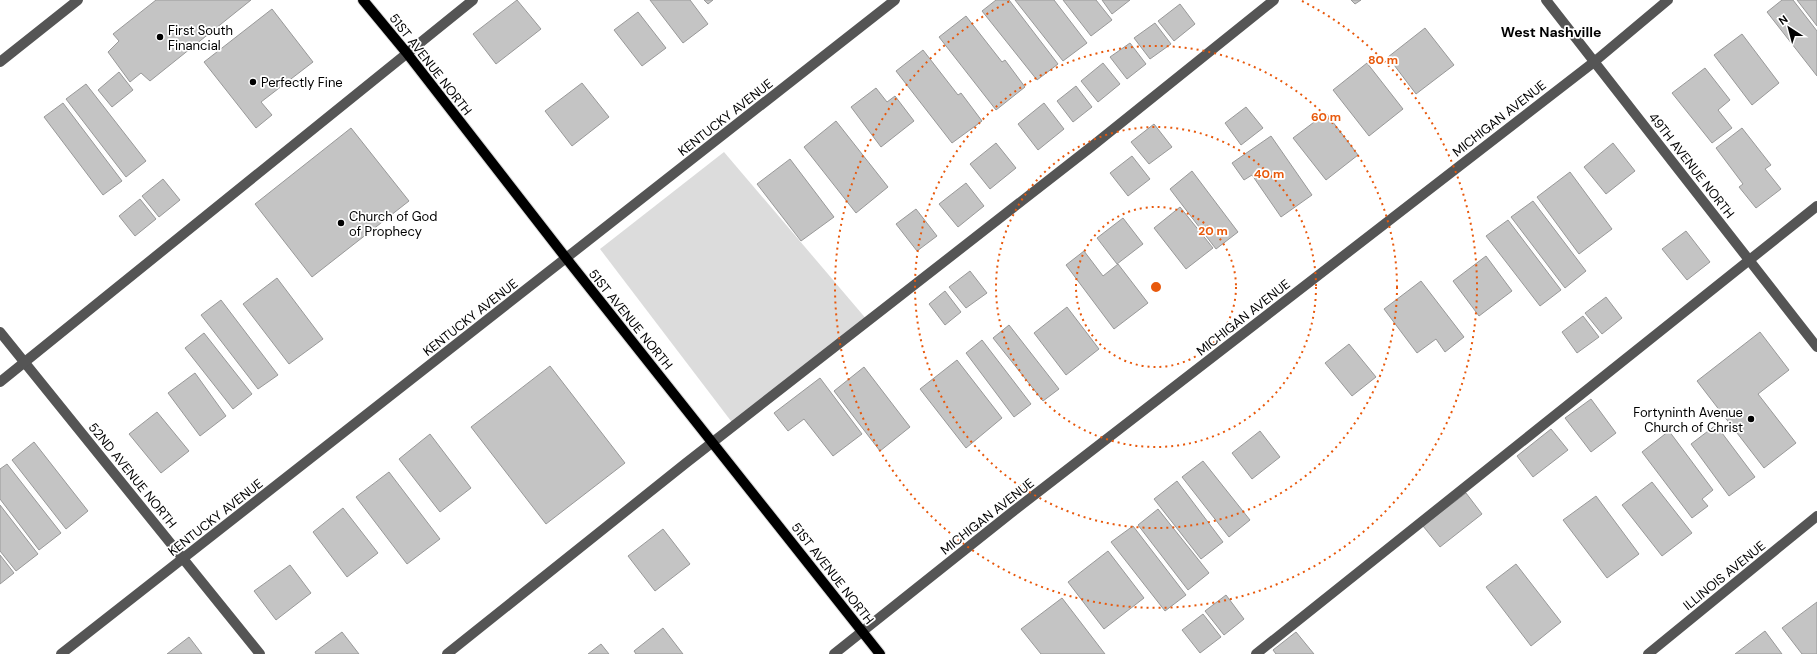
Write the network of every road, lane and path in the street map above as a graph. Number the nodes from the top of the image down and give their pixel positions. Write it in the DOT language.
graph roads {
  1 [pos="78,0"];
  2 [pos="363,0"];
  3 [pos="473,0"];
  4 [pos="894,0"];
  5 [pos="1274,0"];
  6 [pos="1546,0"];
  7 [pos="1668,0"];
  8 [pos="406,52"];
  9 [pos="0,62"];
  10 [pos="1594,62"];
  11 [pos="1817,206"];
  12 [pos="566,258"];
  13 [pos="1750,259"];
  14 [pos="0,332"];
  15 [pos="1817,347"];
  16 [pos="24,362"];
  17 [pos="0,382"];
  18 [pos="713,442"];
  19 [pos="1817,516"];
  20 [pos="183,558"];
  21 [pos="862,631"];
  22 [pos="61,654"];
  23 [pos="260,654"];
  24 [pos="447,654"];
  25 [pos="834,654"];
  26 [pos="880,654"];
  27 [pos="1256,654"];
  28 [pos="1648,654"];
  1 -- 9 [label="street"];
  2 -- 8 [label="main road, 51ST AVENUE NORTH"];
  3 -- 8 [label="street"];
  4 -- 12 [label="street, KENTUCKY AVENUE"];
  5 -- 18 [label="street"];
  6 -- 10 [label="street, 49TH AVENUE NORTH"];
  7 -- 10 [label="street, MICHIGAN AVENUE"];
  8 -- 12 [label="main road, 51ST AVENUE NORTH"];
  8 -- 16 [label="street"];
  10 -- 13 [label="street, 49TH AVENUE NORTH"];
  10 -- 21 [label="street, MICHIGAN AVENUE"];
  11 -- 13 [label="street"];
  12 -- 18 [label="main road, 51ST AVENUE NORTH"];
  12 -- 20 [label="street, KENTUCKY AVENUE"];
  13 -- 15 [label="street, 49TH AVENUE NORTH"];
  13 -- 27 [label="street"];
  14 -- 16 [label="street, 52ND AVENUE NORTH"];
  16 -- 17 [label="street"];
  16 -- 20 [label="street, 52ND AVENUE NORTH"];
  18 -- 21 [label="main road, 51ST AVENUE NORTH"];
  18 -- 24 [label="street"];
  19 -- 28 [label="street, ILLINOIS AVENUE"];
  20 -- 22 [label="street, KENTUCKY AVENUE"];
  20 -- 23 [label="street, 52ND AVENUE NORTH"];
  21 -- 25 [label="street, MICHIGAN AVENUE"];
  21 -- 26 [label="main road, 51ST AVENUE NORTH"];
}
